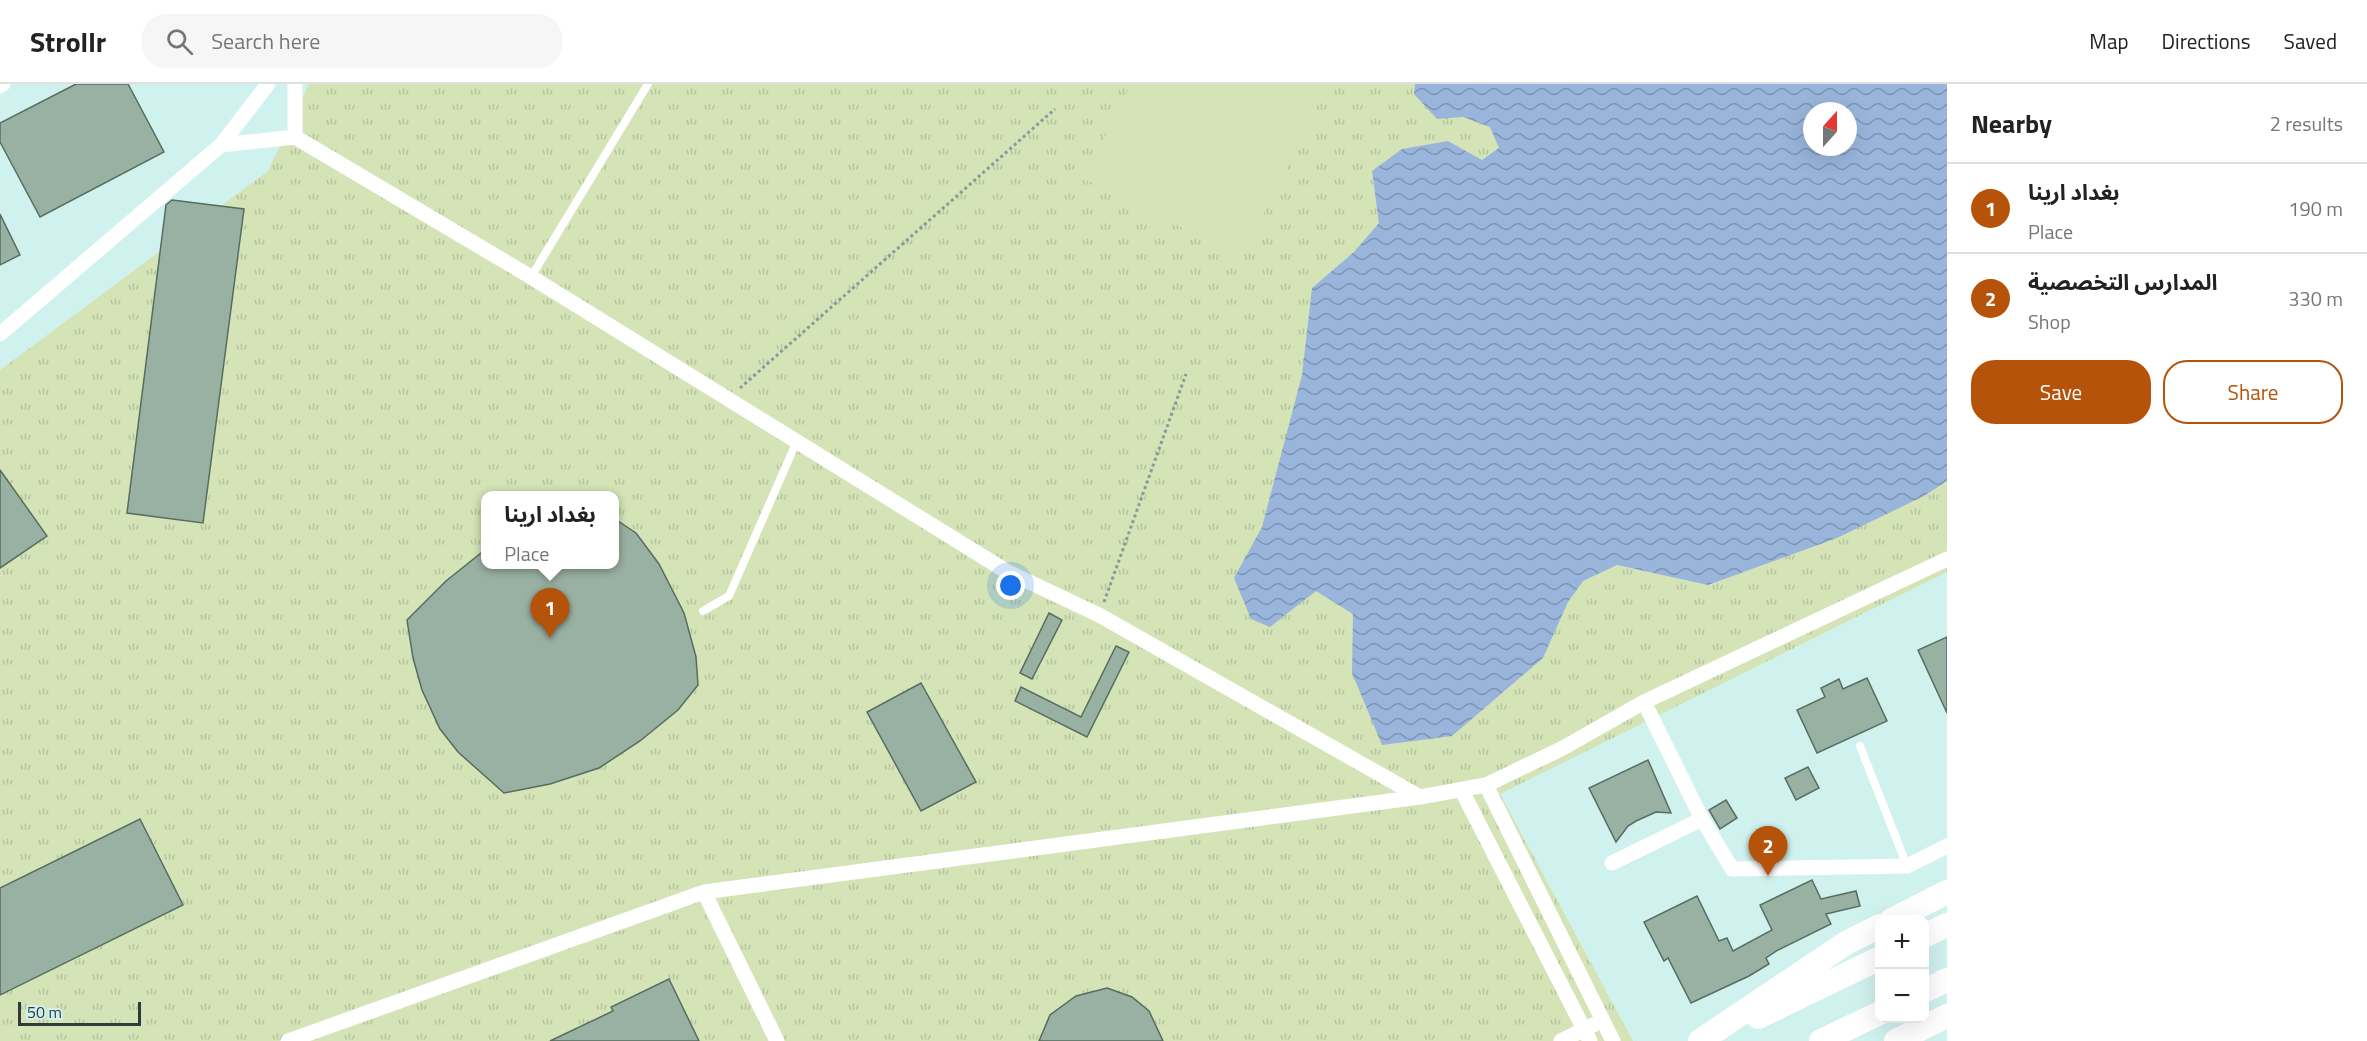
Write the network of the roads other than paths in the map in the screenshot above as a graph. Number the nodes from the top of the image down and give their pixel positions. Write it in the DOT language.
graph roads {
  1 [pos="268,84"];
  2 [pos="295,84"];
  3 [pos="648,84"];
  4 [pos="295,137"];
  5 [pos="221,145"];
  6 [pos="531,277"];
  7 [pos="0,334"];
  8 [pos="796,443"];
  9 [pos="1947,559"];
  10 [pos="703,611"];
  11 [pos="1644,702"];
  12 [pos="1860,746"];
  13 [pos="1486,785"];
  14 [pos="1462,791"];
  15 [pos="1420,797"];
  16 [pos="1702,819"];
  17 [pos="1947,846"];
  18 [pos="1612,863"];
  19 [pos="1907,866"];
  20 [pos="704,892"];
  21 [pos="1947,892"];
  22 [pos="1902,915"];
  23 [pos="1947,925"];
  24 [pos="1875,928"];
  25 [pos="1929,934"];
  26 [pos="1875,960"];
  27 [pos="1947,980"];
  28 [pos="1929,989"];
  29 [pos="1875,1015"];
  30 [pos="1947,1016"];
  31 [pos="1603,1020"];
  32 [pos="1587,1035"];
  33 [pos="288,1041"];
  34 [pos="777,1041"];
  35 [pos="1561,1041"];
  36 [pos="1613,1041"];
  37 [pos="1700,1041"];
  38 [pos="1708,1041"];
  39 [pos="1821,1041"];
  40 [pos="1896,1041"];
  1 -- 5 [label="street"];
  2 -- 4 [label="street"];
  3 -- 6 [label="lane"];
  4 -- 5 [label="street"];
  4 -- 6 [label="street"];
  5 -- 7 [label="street"];
  6 -- 8 [label="street"];
  8 -- 10 [label="lane"];
  8 -- 15 [label="street"];
  9 -- 11 [label="street"];
  11 -- 13 [label="street"];
  11 -- 16 [label="street"];
  12 -- 19 [label="lane"];
  13 -- 14 [label="street"];
  13 -- 31 [label="street"];
  14 -- 15 [label="street"];
  14 -- 32 [label="street"];
  15 -- 20 [label="street"];
  16 -- 18 [label="street"];
  16 -- 19 [label="street"];
  17 -- 19 [label="street"];
  20 -- 33 [label="street"];
  20 -- 34 [label="street"];
  21 -- 22 [label="main road"];
  23 -- 25 [label="main road"];
  24 -- 37 [label="main road"];
  26 -- 38 [label="main road"];
  27 -- 28 [label="main road"];
  29 -- 39 [label="main road"];
  30 -- 40 [label="main road"];
  31 -- 32 [label="street"];
  31 -- 36 [label="street"];
  32 -- 35 [label="street"];
}
